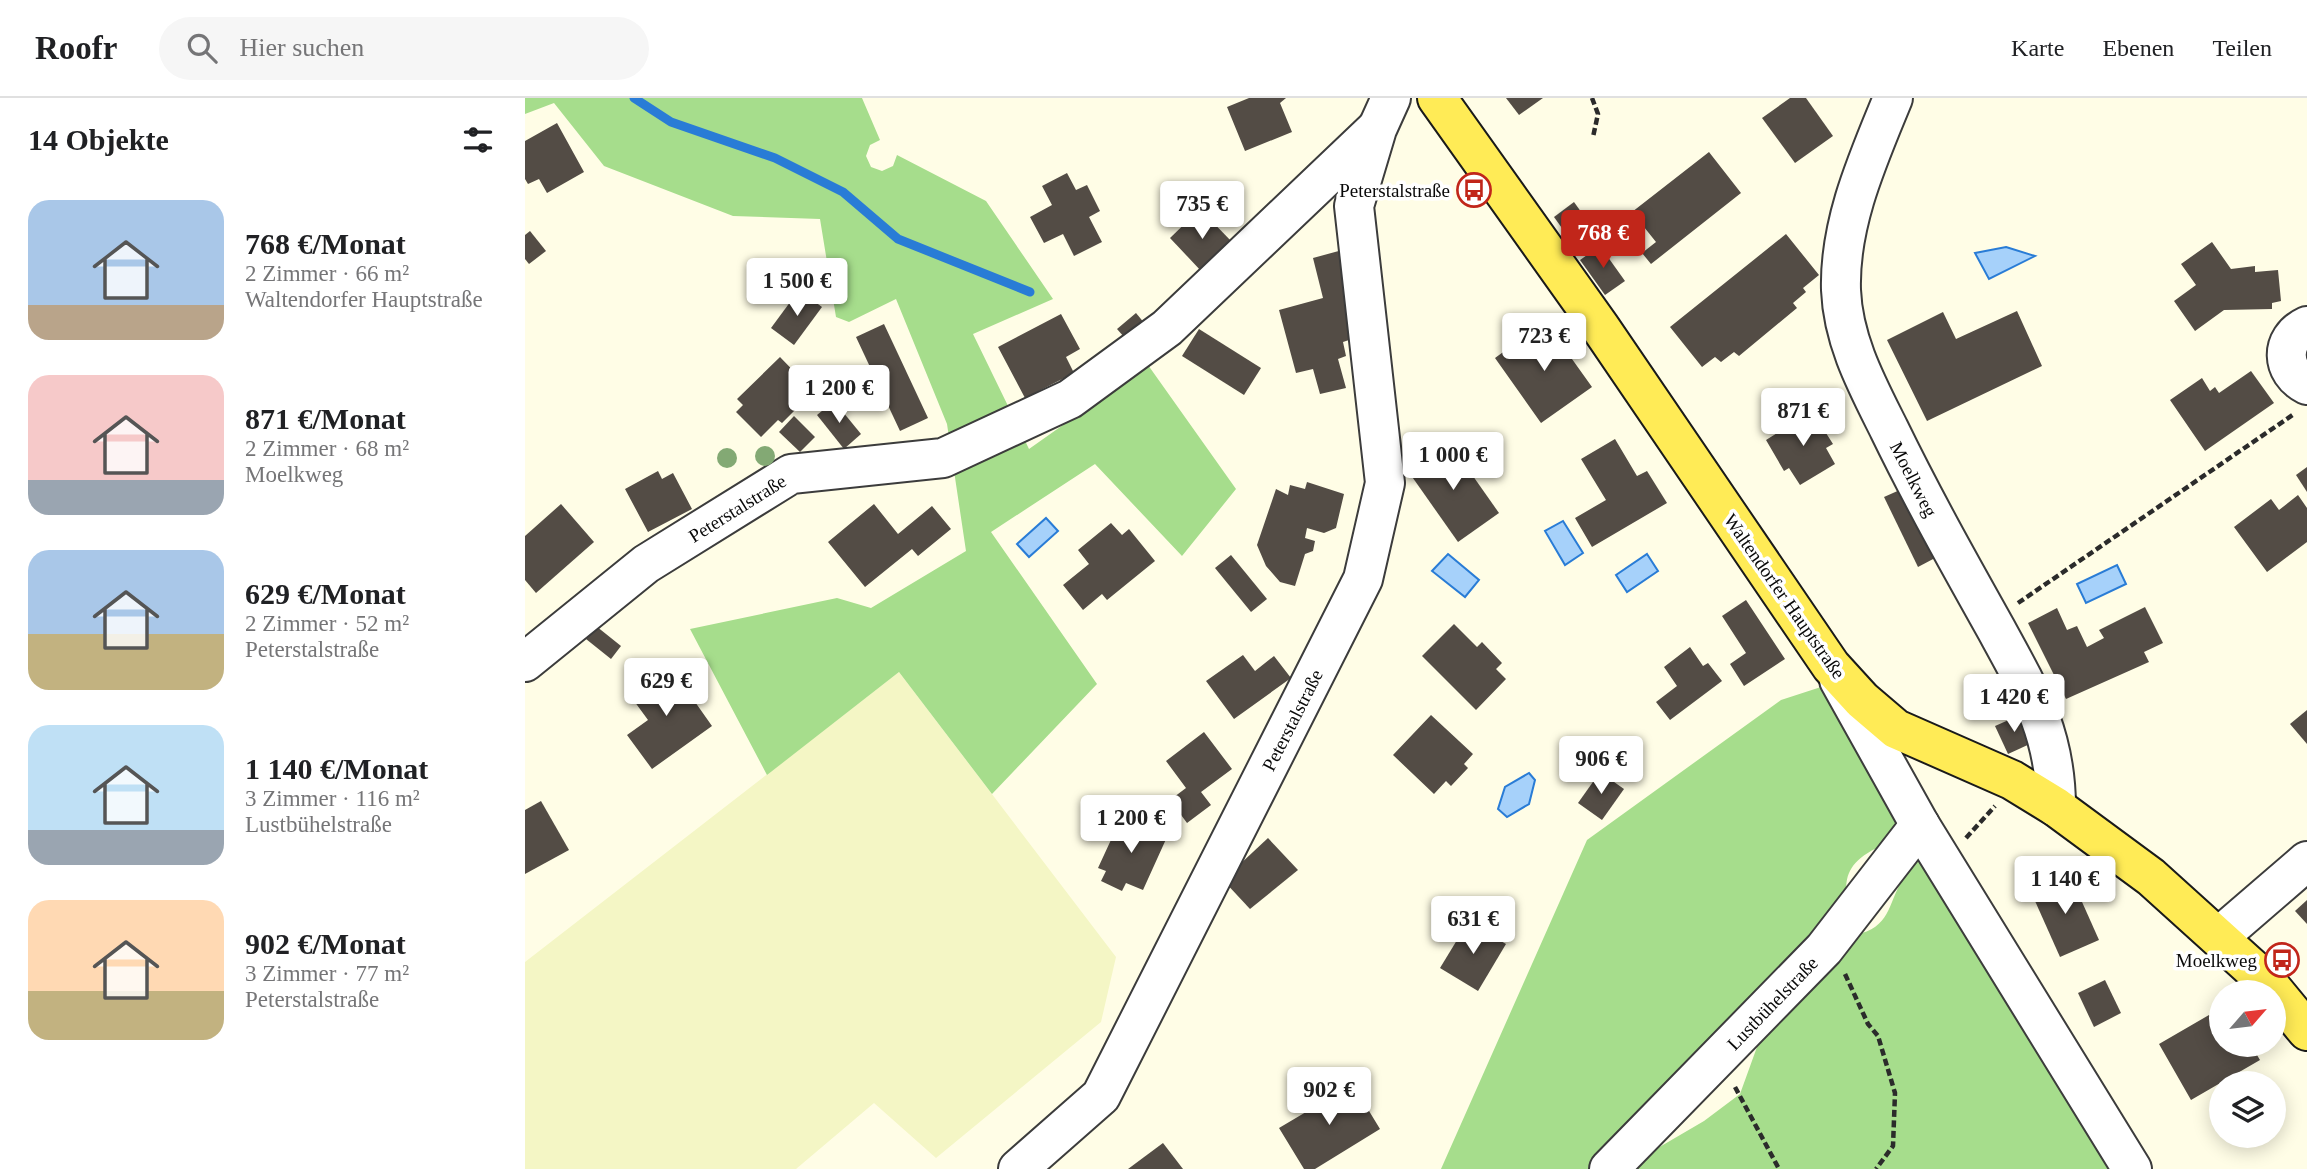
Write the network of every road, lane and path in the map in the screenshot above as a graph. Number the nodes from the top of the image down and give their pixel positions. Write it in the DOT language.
graph roads {
  1 [pos="1437,98"];
  2 [pos="1592,98"];
  3 [pos="1893,98"];
  4 [pos="1384,113"];
  5 [pos="1593,137"];
  6 [pos="2307,327"];
  7 [pos="2306,396"];
  8 [pos="1990,619"];
  9 [pos="525,662"];
  10 [pos="1832,666"];
  11 [pos="2056,807"];
  12 [pos="1920,825"];
  13 [pos="2307,861"];
  14 [pos="1834,936"];
  15 [pos="2220,936"];
  16 [pos="2304,1022"];
  17 [pos="1713,1063"];
  18 [pos="1018,1169"];
  19 [pos="1609,1169"];
  20 [pos="1779,1169"];
  21 [pos="1876,1169"];
  22 [pos="2132,1169"];
  1 -- 10 [label="main road, Waltendorfer Hauptstraße"];
  2 -- 5 [label="path"];
  3 -- 8 [label="street, Moelkweg"];
  4 -- 9 [label="street, Peterstalstraße"];
  4 -- 18 [label="street, Peterstalstraße"];
  6 -- 7 [label="street"];
  7 -- 8 [label="path"];
  8 -- 11 [label="street, Moelkweg"];
  10 -- 11 [label="main road, Waltendorfer Hauptstraße"];
  10 -- 12 [label="street"];
  11 -- 15 [label="main road, Waltendorfer Hauptstraße"];
  12 -- 14 [label="street, Lustbühelstraße"];
  12 -- 22 [label="street"];
  13 -- 15 [label="street"];
  14 -- 17 [label="street, Lustbühelstraße"];
  14 -- 21 [label="path"];
  15 -- 16 [label="main road, Waltendorfer Hauptstraße"];
  17 -- 19 [label="street, Lustbühelstraße"];
  17 -- 20 [label="path"];
}
